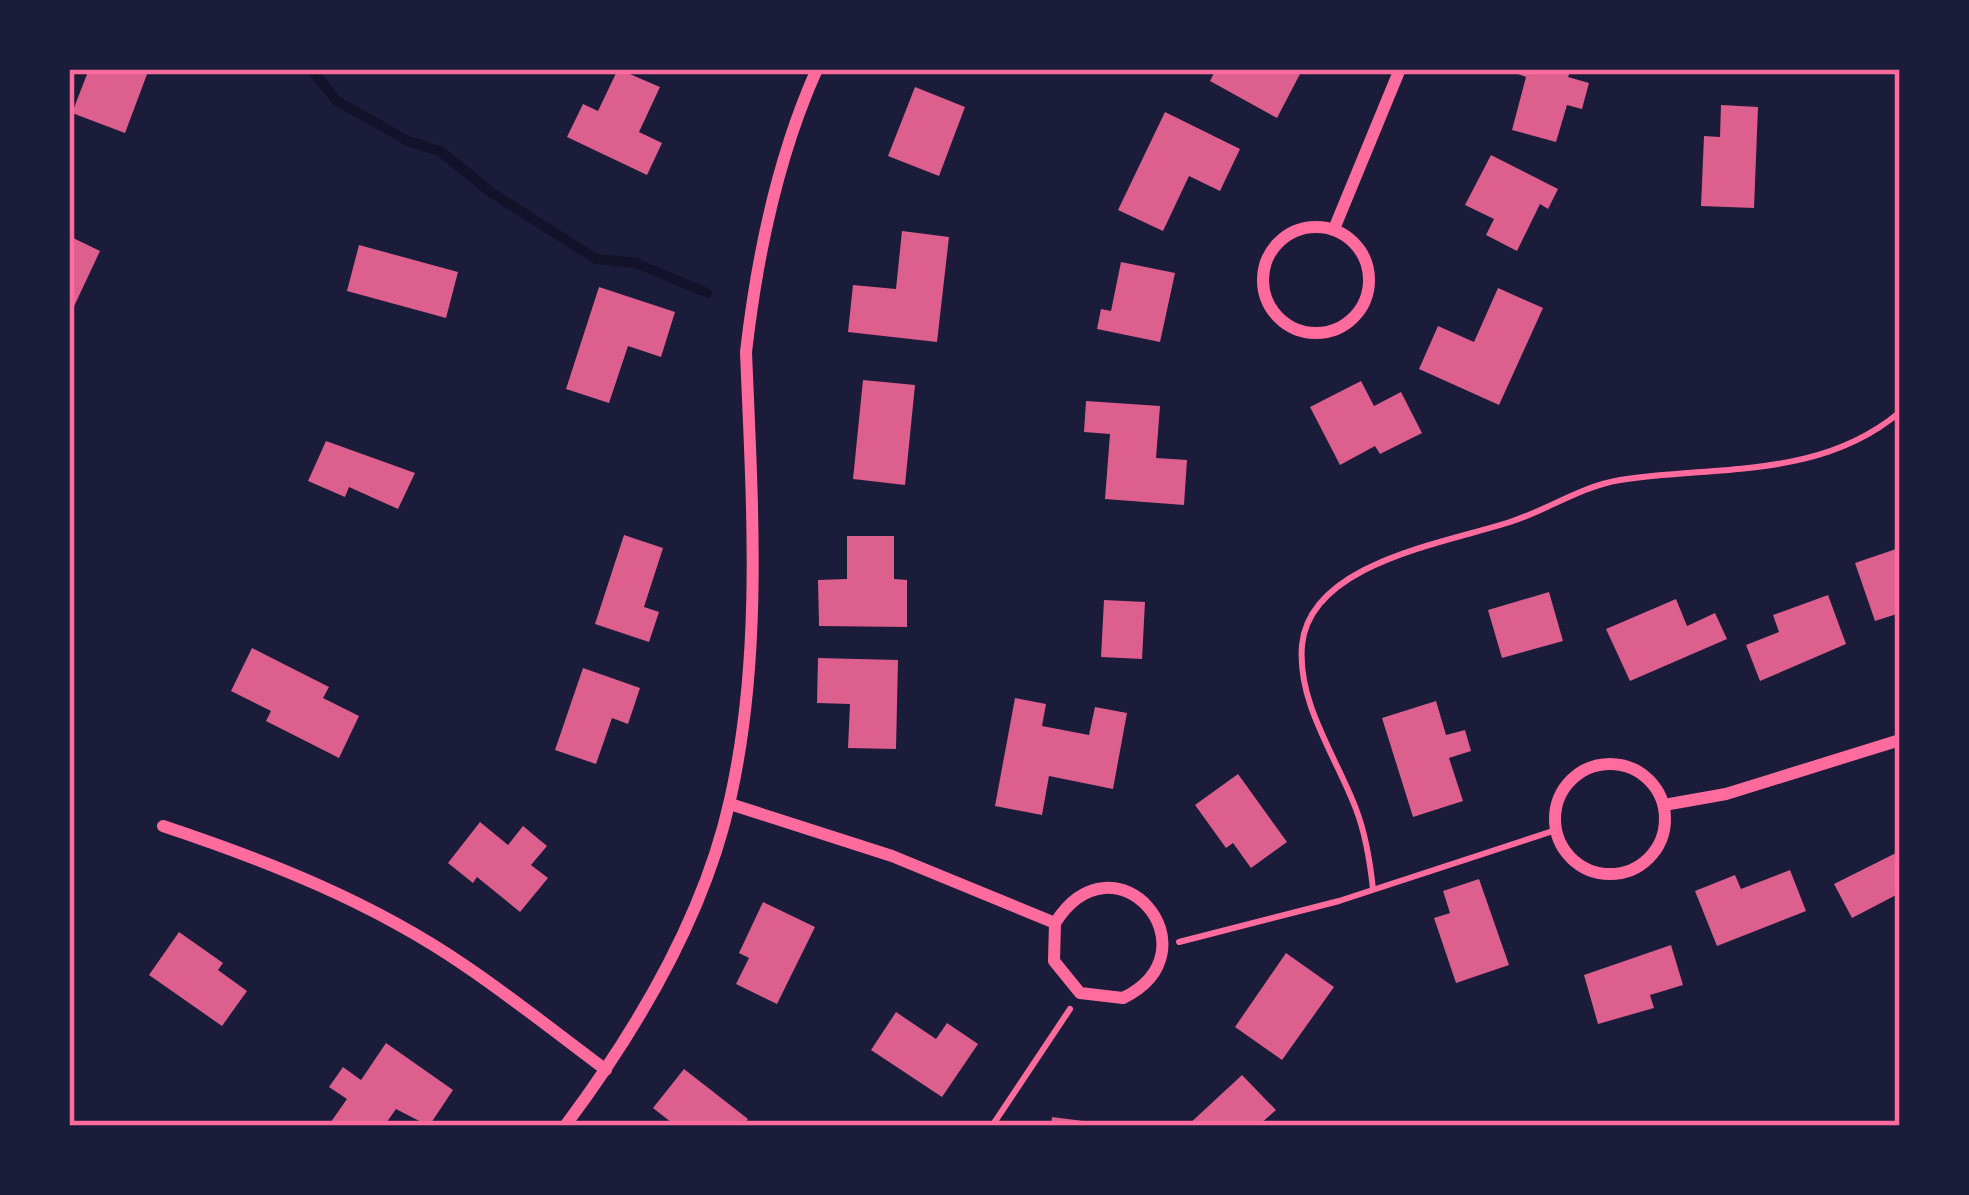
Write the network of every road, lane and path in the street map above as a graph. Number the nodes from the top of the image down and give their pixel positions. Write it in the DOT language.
graph roads {
  1 [pos="817,69"];
  2 [pos="1400,69"];
  3 [pos="1334,229"];
  4 [pos="1900,412"];
  5 [pos="1900,740"];
  6 [pos="730,804"];
  7 [pos="1664,805"];
  8 [pos="163,826"];
  9 [pos="1556,830"];
  10 [pos="1373,889"];
  11 [pos="1054,923"];
  12 [pos="1164,946"];
  13 [pos="1081,993"];
  14 [pos="606,1070"];
  15 [pos="565,1126"];
  16 [pos="992,1126"];
  1 -- 6 [label="street"];
  2 -- 3 [label="street"];
  3 -- 3 [label="street"];
  4 -- 10 [label="path"];
  5 -- 7 [label="street"];
  6 -- 11 [label="street"];
  6 -- 14 [label="street"];
  7 -- 9 [label="street"];
  7 -- 9 [label="street"];
  8 -- 14 [label="street"];
  9 -- 10 [label="path"];
  10 -- 12 [label="path"];
  11 -- 12 [label="street"];
  11 -- 13 [label="street"];
  12 -- 13 [label="street"];
  13 -- 16 [label="path"];
  14 -- 15 [label="street"];
}
